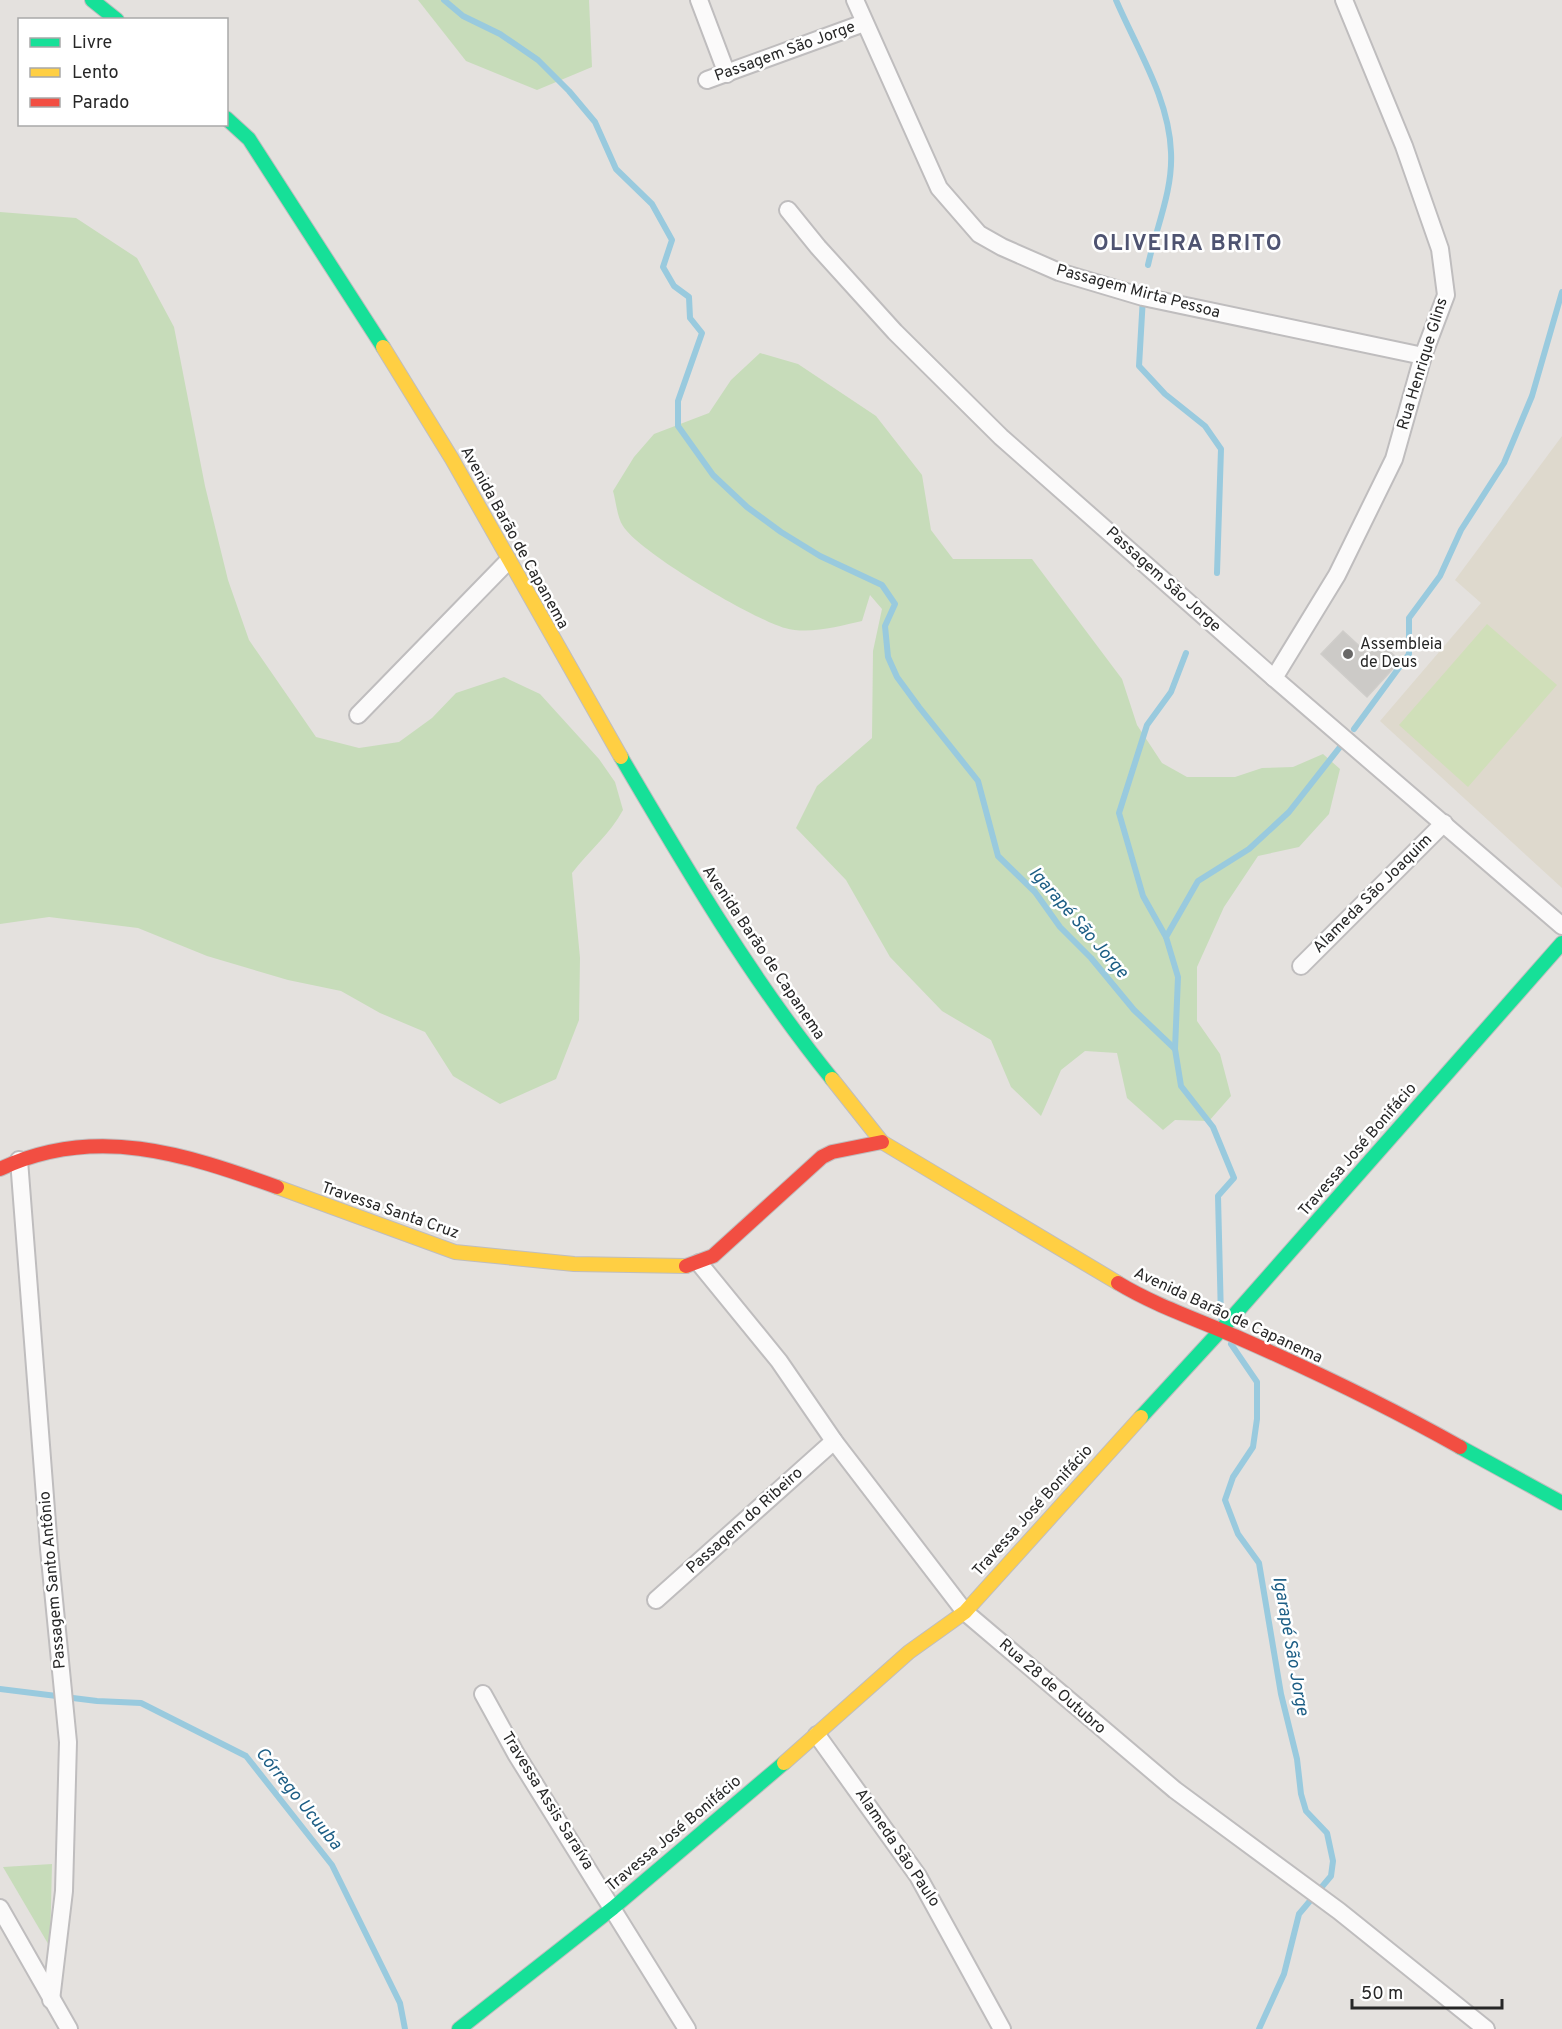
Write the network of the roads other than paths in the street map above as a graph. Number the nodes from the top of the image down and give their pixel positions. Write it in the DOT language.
graph roads {
  1 [pos="92,0"];
  2 [pos="699,0"];
  3 [pos="855,0"];
  4 [pos="1344,0"];
  5 [pos="114,18"];
  6 [pos="864,23"];
  7 [pos="727,74"];
  8 [pos="707,80"];
  9 [pos="228,120"];
  10 [pos="788,210"];
  11 [pos="1423,356"];
  12 [pos="508,561"];
  13 [pos="1274,678"];
  14 [pos="358,715"];
  15 [pos="1444,823"];
  16 [pos="1562,926"];
  17 [pos="1562,942"];
  18 [pos="1301,966"];
  19 [pos="882,1142"];
  20 [pos="19,1160"];
  21 [pos="0,1169"];
  22 [pos="699,1263"];
  23 [pos="1221,1330"];
  24 [pos="834,1441"];
  25 [pos="1562,1503"];
  26 [pos="656,1600"];
  27 [pos="965,1612"];
  28 [pos="483,1694"];
  29 [pos="817,1735"];
  30 [pos="0,1908"];
  31 [pos="613,1908"];
  32 [pos="51,2000"];
  33 [pos="69,2029"];
  34 [pos="459,2029"];
  35 [pos="687,2029"];
  36 [pos="1002,2029"];
  37 [pos="1486,2029"];
  1 -- 5 [label="street"];
  2 -- 7 [label="street"];
  3 -- 6 [label="street, Passagem Mirta Pessoa"];
  4 -- 11 [label="street, Rua Henrique Glins"];
  6 -- 7 [label="street, Passagem São Jorge"];
  6 -- 11 [label="street, Passagem Mirta Pessoa"];
  7 -- 8 [label="street, Passagem São Jorge"];
  9 -- 12 [label="street, Avenida Barão de Capanema"];
  10 -- 13 [label="street, Passagem São Jorge"];
  11 -- 13 [label="street, Rua Henrique Glins"];
  12 -- 14 [label="street"];
  12 -- 19 [label="street, Avenida Barão de Capanema"];
  13 -- 15 [label="street, Passagem São Jorge"];
  15 -- 16 [label="street, Passagem São Jorge"];
  15 -- 18 [label="street, Alameda São Joaquim"];
  17 -- 23 [label="street, Travessa José Bonifácio"];
  19 -- 22 [label="street, Travessa Santa Cruz"];
  19 -- 23 [label="street, Avenida Barão de Capanema"];
  20 -- 21 [label="street, Travessa Santa Cruz"];
  20 -- 22 [label="street, Travessa Santa Cruz"];
  20 -- 32 [label="street, Passagem Santo Antônio"];
  22 -- 24 [label="street, Rua 28 de Outubro"];
  23 -- 25 [label="street, Avenida Barão de Capanema"];
  23 -- 27 [label="street, Travessa José Bonifácio"];
  24 -- 26 [label="street, Passagem do Ribeiro"];
  24 -- 27 [label="street, Rua 28 de Outubro"];
  27 -- 29 [label="street, Travessa José Bonifácio"];
  27 -- 37 [label="street, Rua 28 de Outubro"];
  28 -- 31 [label="street, Travessa Assis Saraíva"];
  29 -- 31 [label="street, Travessa José Bonifácio"];
  29 -- 36 [label="street, Alameda São Paulo"];
  30 -- 32 [label="street"];
  31 -- 34 [label="street, Travessa José Bonifácio"];
  31 -- 35 [label="street, Travessa Assis Saraíva"];
  32 -- 33 [label="street"];
}
